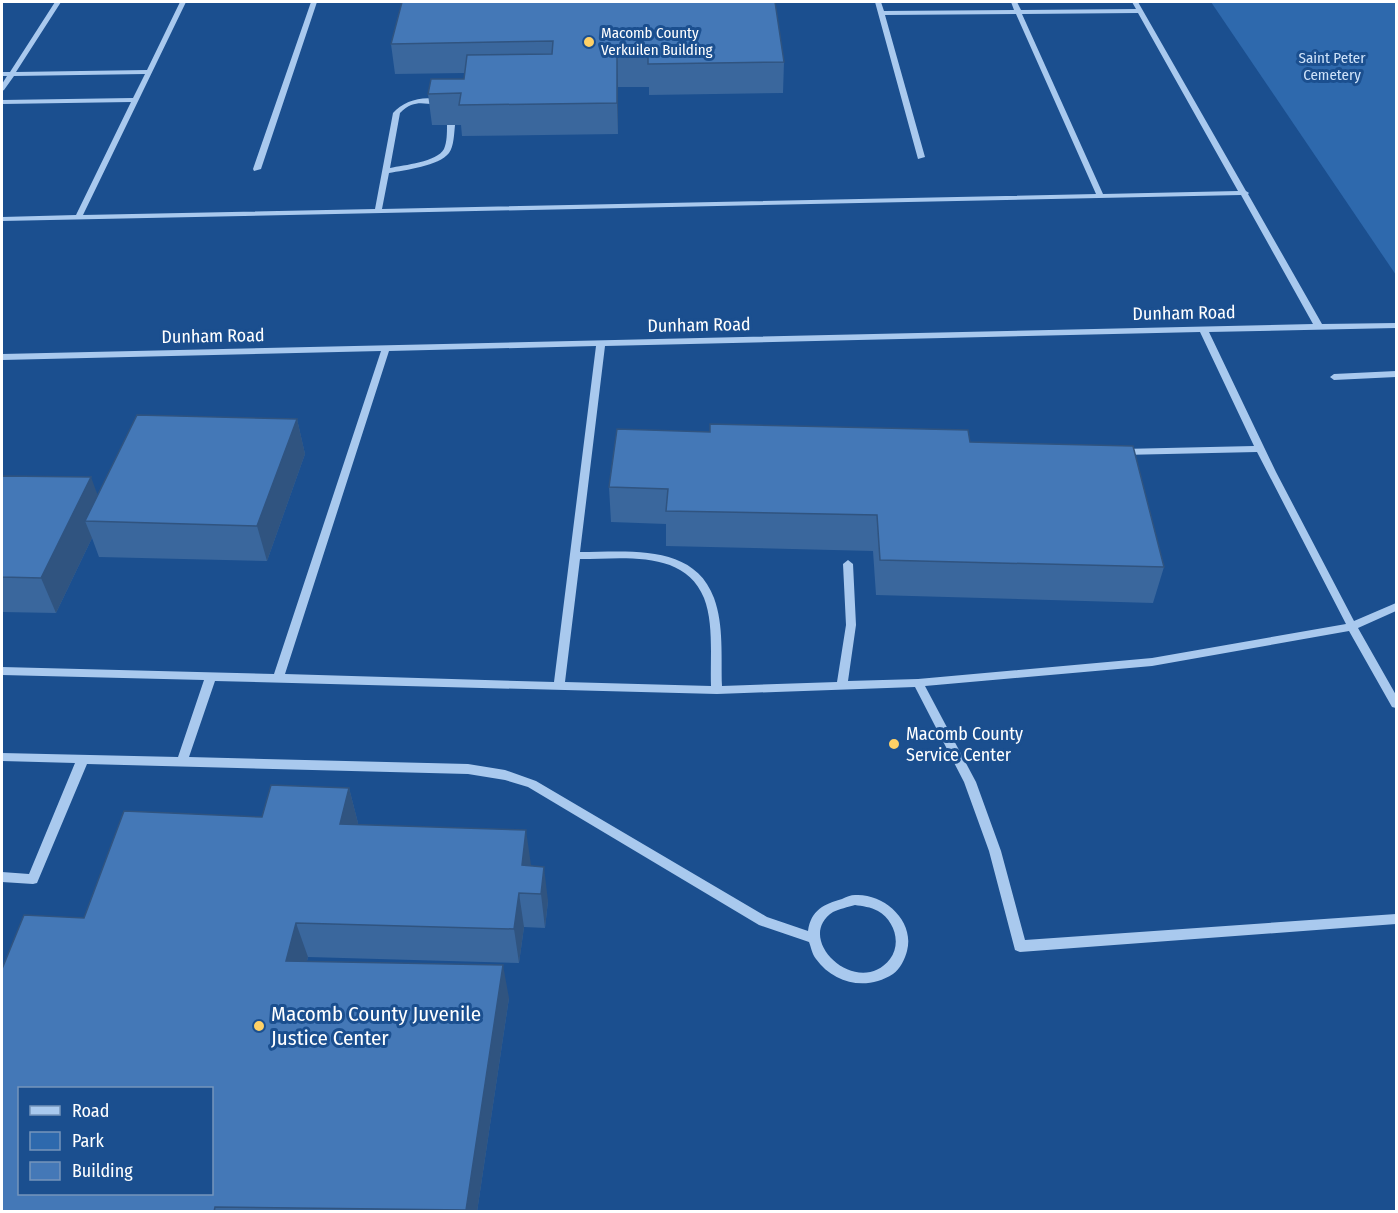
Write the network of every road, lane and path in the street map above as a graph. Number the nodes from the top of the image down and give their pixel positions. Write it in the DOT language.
graph roads {
  1 [pos="58,2"];
  2 [pos="183,2"];
  3 [pos="314,2"];
  4 [pos="878,2"];
  5 [pos="1014,2"];
  6 [pos="1135,2"];
  7 [pos="1140,11"];
  8 [pos="1019,12"];
  9 [pos="881,13"];
  10 [pos="149,72"];
  11 [pos="2,74"];
  12 [pos="11,74"];
  13 [pos="2,89"];
  14 [pos="135,100"];
  15 [pos="2,102"];
  16 [pos="453,111"];
  17 [pos="451,125"];
  18 [pos="921,157"];
  19 [pos="257,169"];
  20 [pos="386,171"];
  21 [pos="1245,194"];
  22 [pos="1101,196"];
  23 [pos="378,211"];
  24 [pos="78,218"];
  25 [pos="2,219"];
  26 [pos="1396,325"];
  27 [pos="1319,327"];
  28 [pos="1203,330"];
  29 [pos="601,343"];
  30 [pos="386,348"];
  31 [pos="2,357"];
  32 [pos="1396,374"];
  33 [pos="1334,377"];
  34 [pos="1260,449"];
  35 [pos="1116,452"];
  36 [pos="575,556"];
  37 [pos="848,564"];
  38 [pos="1396,607"];
  39 [pos="1351,627"];
  40 [pos="2,671"];
  41 [pos="211,677"];
  42 [pos="278,679"];
  43 [pos="918,683"];
  44 [pos="842,685"];
  45 [pos="559,686"];
  46 [pos="717,690"];
  47 [pos="1396,704"];
  48 [pos="2,757"];
  49 [pos="83,759"];
  50 [pos="182,761"];
  51 [pos="2,877"];
  52 [pos="1396,919"];
  53 [pos="814,938"];
  1 -- 12 [label="street"];
  2 -- 10 [label="street"];
  3 -- 19 [label="street"];
  4 -- 9 [label="street"];
  5 -- 8 [label="street"];
  6 -- 7 [label="street"];
  7 -- 8 [label="street"];
  7 -- 21 [label="street"];
  8 -- 9 [label="street"];
  8 -- 22 [label="street"];
  9 -- 18 [label="street"];
  10 -- 12 [label="street"];
  10 -- 14 [label="street"];
  11 -- 12 [label="street"];
  12 -- 13 [label="street"];
  14 -- 15 [label="street"];
  14 -- 24 [label="street"];
  16 -- 20 [label="street"];
  17 -- 20 [label="street"];
  20 -- 23 [label="street"];
  21 -- 22 [label="street"];
  21 -- 27 [label="street"];
  22 -- 23 [label="street"];
  23 -- 24 [label="street"];
  24 -- 25 [label="street"];
  26 -- 27 [label="street, Dunham Road"];
  27 -- 28 [label="street, Dunham Road"];
  28 -- 29 [label="street, Dunham Road"];
  28 -- 34 [label="street"];
  29 -- 30 [label="street, Dunham Road"];
  29 -- 36 [label="street"];
  30 -- 31 [label="street, Dunham Road"];
  30 -- 42 [label="street"];
  32 -- 33 [label="street"];
  34 -- 35 [label="street"];
  34 -- 39 [label="street"];
  36 -- 45 [label="street"];
  36 -- 46 [label="street"];
  37 -- 44 [label="street"];
  38 -- 39 [label="street"];
  39 -- 43 [label="street"];
  39 -- 47 [label="street"];
  40 -- 41 [label="street"];
  41 -- 42 [label="street"];
  41 -- 50 [label="street"];
  42 -- 45 [label="street"];
  43 -- 44 [label="street"];
  43 -- 52 [label="street"];
  44 -- 46 [label="street"];
  45 -- 46 [label="street"];
  48 -- 49 [label="street"];
  49 -- 50 [label="street"];
  49 -- 51 [label="street"];
  50 -- 53 [label="street"];
  53 -- 53 [label="street"];
}
